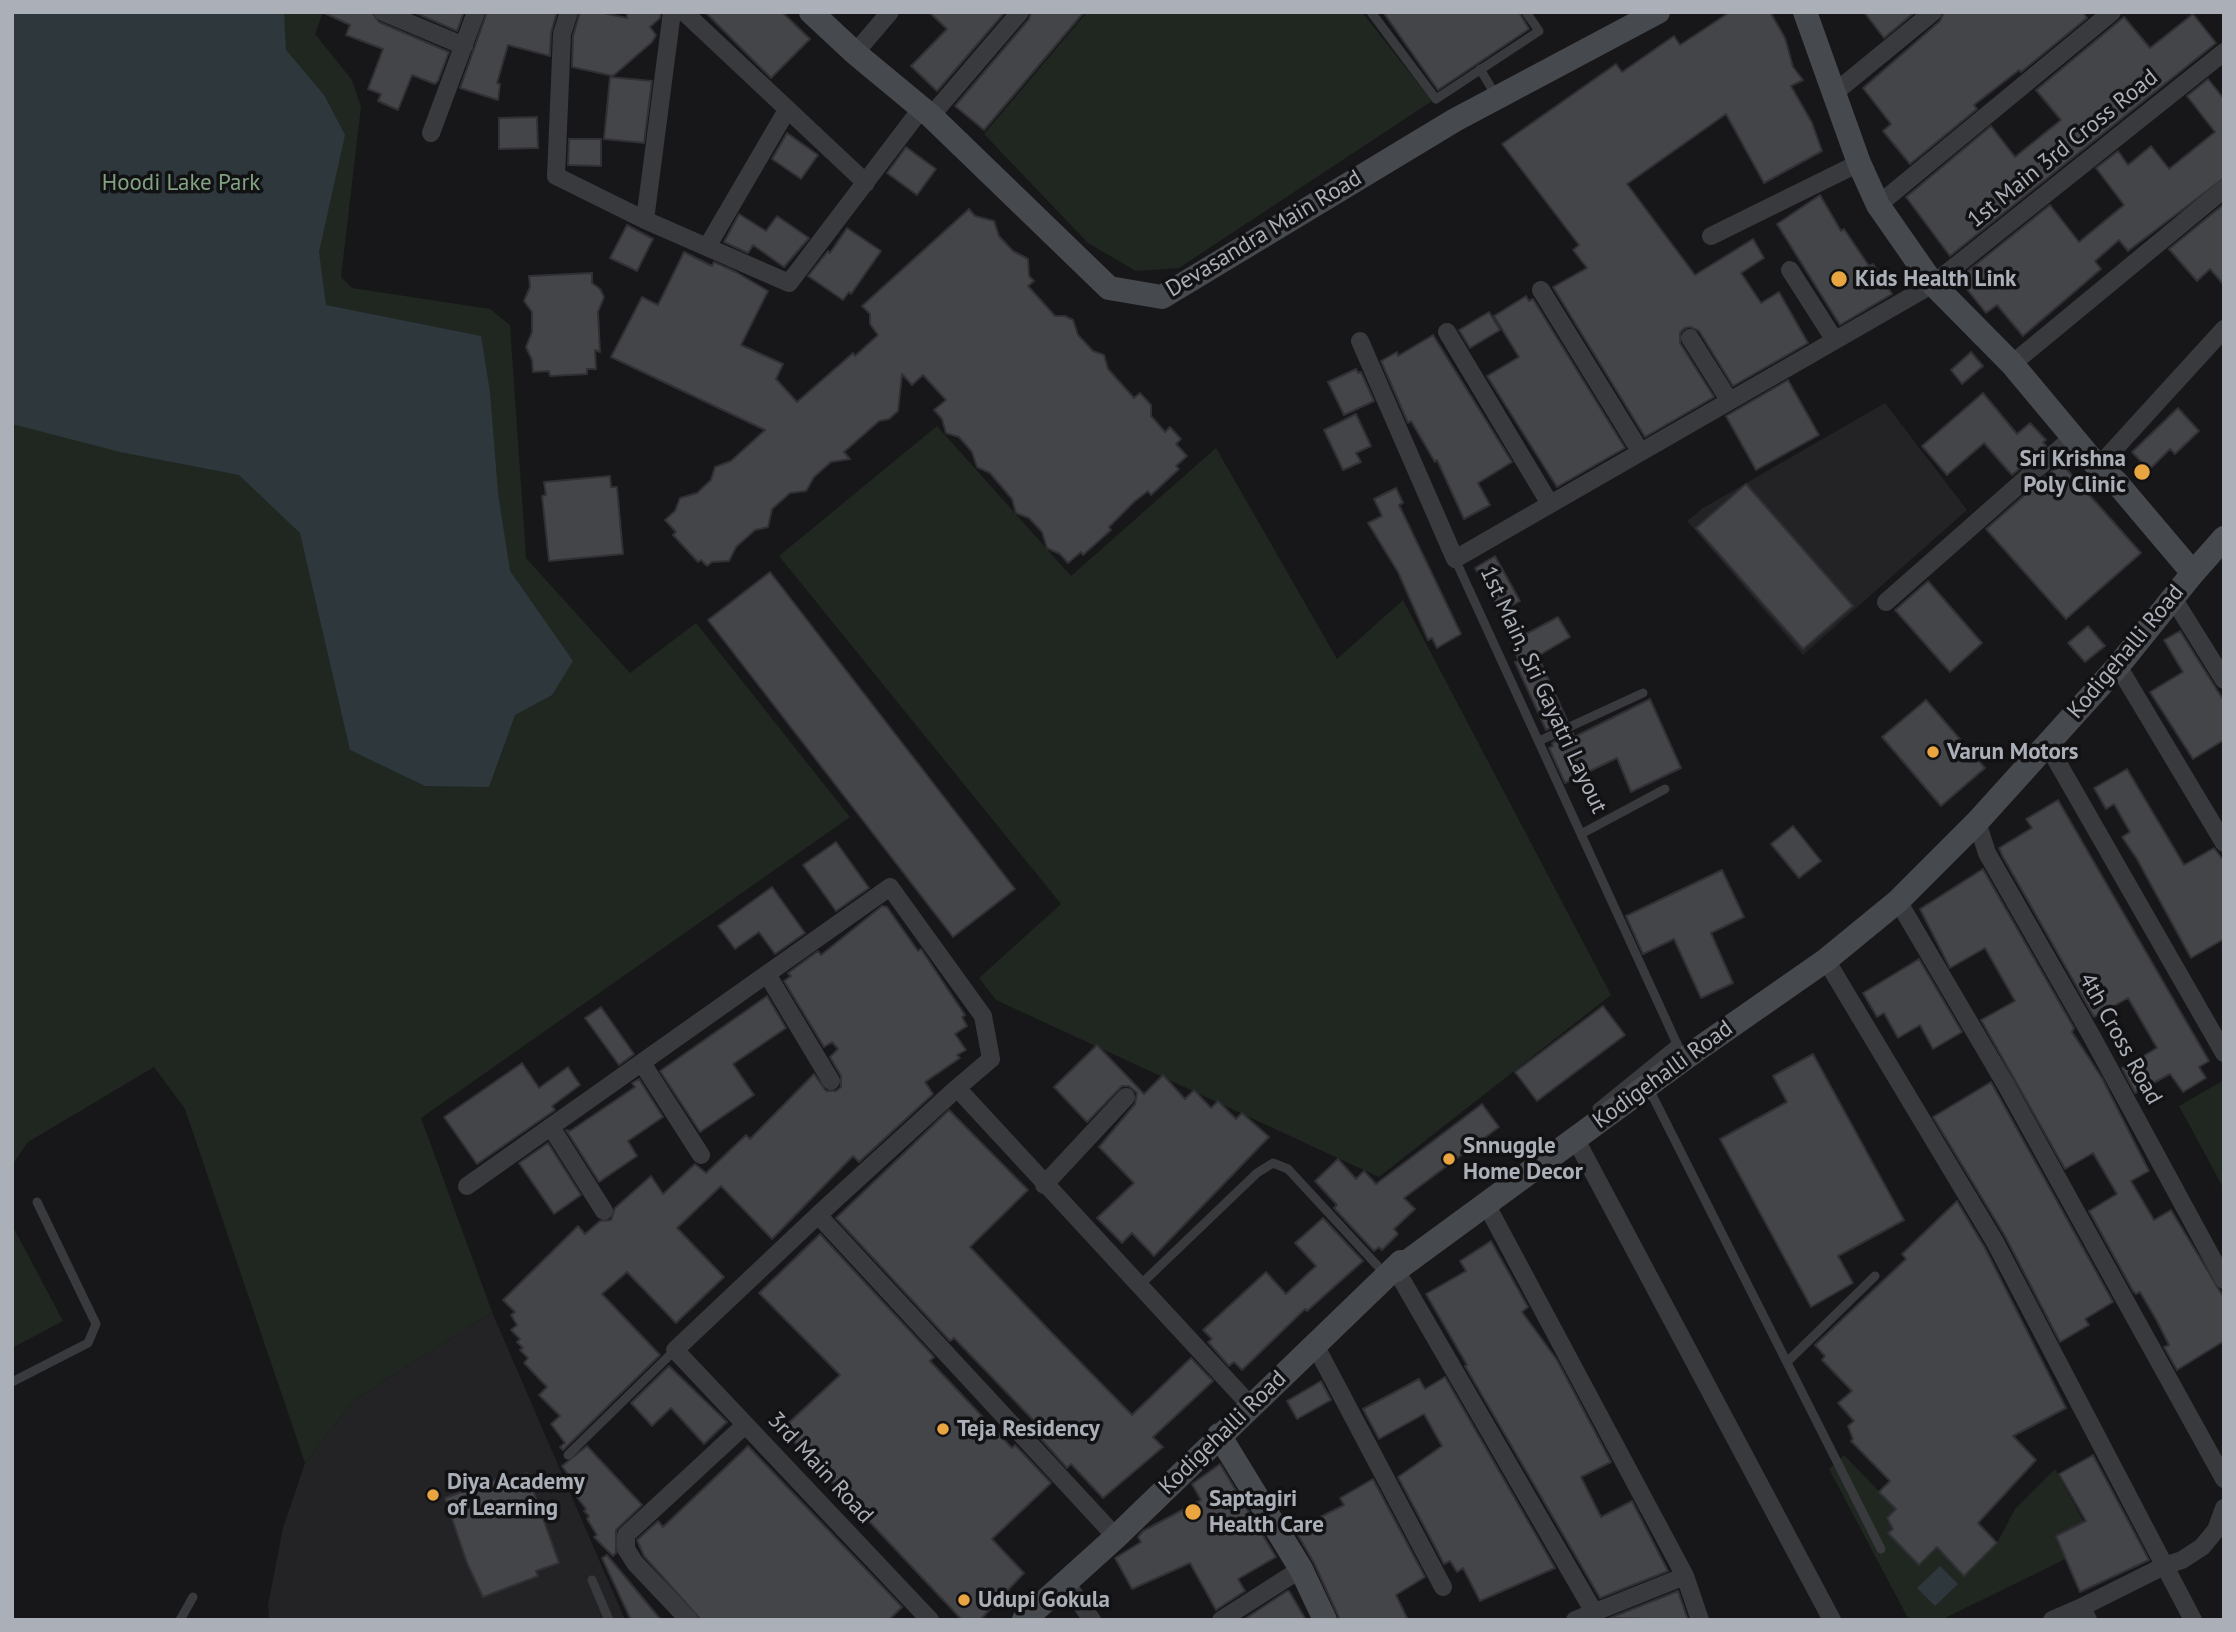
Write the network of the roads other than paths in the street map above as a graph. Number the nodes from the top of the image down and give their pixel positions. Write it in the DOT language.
graph roads {
  1 [pos="383,12"];
  2 [pos="476,12"];
  3 [pos="569,12"];
  4 [pos="671,12"];
  5 [pos="684,12"];
  6 [pos="811,12"];
  7 [pos="890,12"];
  8 [pos="1020,12"];
  9 [pos="1371,12"];
  10 [pos="1526,12"];
  11 [pos="1658,12"];
  12 [pos="1805,12"];
  13 [pos="1933,12"];
  14 [pos="2112,12"];
  15 [pos="464,46"];
  16 [pos="2224,52"];
  17 [pos="855,53"];
  18 [pos="1480,69"];
  19 [pos="1833,94"];
  20 [pos="1497,97"];
  21 [pos="787,110"];
  22 [pos="926,113"];
  23 [pos="430,133"];
  24 [pos="1859,163"];
  25 [pos="866,183"];
  26 [pos="2224,189"];
  27 [pos="1878,205"];
  28 [pos="645,220"];
  29 [pos="1711,236"];
  30 [pos="707,247"];
  31 [pos="1790,270"];
  32 [pos="1933,284"];
  33 [pos="1541,290"];
  34 [pos="2224,329"];
  35 [pos="1447,332"];
  36 [pos="1690,338"];
  37 [pos="1834,339"];
  38 [pos="1360,341"];
  39 [pos="2012,364"];
  40 [pos="1729,400"];
  41 [pos="2073,437"];
  42 [pos="1640,451"];
  43 [pos="2098,467"];
  44 [pos="1550,504"];
  45 [pos="2224,538"];
  46 [pos="1455,559"];
  47 [pos="2191,570"];
  48 [pos="2173,598"];
  49 [pos="1886,602"];
  50 [pos="2118,666"];
  51 [pos="2224,680"];
  52 [pos="1643,693"];
  53 [pos="1539,741"];
  54 [pos="2047,744"];
  55 [pos="1665,789"];
  56 [pos="1977,822"];
  57 [pos="1581,834"];
  58 [pos="2224,843"];
  59 [pos="1898,901"];
  60 [pos="1826,960"];
  61 [pos="767,974"];
  62 [pos="1681,1051"];
  63 [pos="2224,1053"];
  64 [pos="642,1063"];
  65 [pos="831,1081"];
  66 [pos="957,1088"];
  67 [pos="1648,1088"];
  68 [pos="1126,1097"];
  69 [pos="551,1127"];
  70 [pos="1575,1138"];
  71 [pos="701,1155"];
  72 [pos="1044,1185"];
  73 [pos="467,1186"];
  74 [pos="37,1202"];
  75 [pos="1485,1202"];
  76 [pos="604,1211"];
  77 [pos="818,1215"];
  78 [pos="1392,1273"];
  79 [pos="1875,1276"];
  80 [pos="2224,1280"];
  81 [pos="1139,1286"];
  82 [pos="1315,1345"];
  83 [pos="675,1350"];
  84 [pos="1787,1362"];
  85 [pos="12,1382"];
  86 [pos="1251,1406"];
  87 [pos="746,1425"];
  88 [pos="1219,1435"];
  89 [pos="568,1455"];
  90 [pos="2224,1479"];
  91 [pos="2224,1508"];
  92 [pos="1116,1537"];
  93 [pos="1881,1549"];
  94 [pos="2164,1566"];
  95 [pos="1301,1569"];
  96 [pos="1685,1576"];
  97 [pos="592,1580"];
  98 [pos="1065,1581"];
  99 [pos="1443,1587"];
  100 [pos="193,1597"];
  101 [pos="1594,1612"];
  102 [pos="2085,1614"];
  103 [pos="180,1620"];
  104 [pos="608,1620"];
  105 [pos="689,1620"];
  106 [pos="930,1620"];
  107 [pos="1024,1620"];
  108 [pos="1092,1620"];
  109 [pos="1222,1620"];
  110 [pos="1325,1620"];
  111 [pos="1575,1620"];
  112 [pos="1700,1620"];
  113 [pos="1832,1620"];
  114 [pos="2052,1620"];
  115 [pos="2193,1620"];
  1 -- 15 [label="street"];
  2 -- 15 [label="street"];
  3 -- 28 [label="street"];
  4 -- 28 [label="street"];
  5 -- 21 [label="street"];
  6 -- 17 [label="street, Devasandra Main Road"];
  7 -- 17 [label="street"];
  8 -- 22 [label="street"];
  9 -- 18 [label="lane"];
  10 -- 18 [label="lane"];
  11 -- 20 [label="street, Devasandra Main Road"];
  12 -- 19 [label="street"];
  13 -- 19 [label="street"];
  14 -- 27 [label="street"];
  15 -- 23 [label="street"];
  16 -- 32 [label="street, 1st Main 3rd Cross Road"];
  17 -- 22 [label="street, Devasandra Main Road"];
  18 -- 20 [label="lane"];
  19 -- 24 [label="street"];
  20 -- 22 [label="street, Devasandra Main Road"];
  21 -- 25 [label="street"];
  21 -- 30 [label="street"];
  22 -- 25 [label="street"];
  24 -- 27 [label="street"];
  24 -- 29 [label="street"];
  25 -- 30 [label="street"];
  26 -- 39 [label="street"];
  27 -- 32 [label="street"];
  28 -- 30 [label="street"];
  31 -- 37 [label="street"];
  32 -- 37 [label="street, 1st Main 3rd Cross Road"];
  32 -- 39 [label="street"];
  33 -- 42 [label="street"];
  34 -- 43 [label="street"];
  35 -- 44 [label="street"];
  36 -- 40 [label="street"];
  37 -- 40 [label="street, 1st Main 3rd Cross Road"];
  38 -- 46 [label="street, 1st Main, Sri Gayatri Layout"];
  39 -- 41 [label="street"];
  40 -- 42 [label="street, 1st Main 3rd Cross Road"];
  41 -- 43 [label="street"];
  41 -- 49 [label="street"];
  42 -- 44 [label="street, 1st Main 3rd Cross Road"];
  43 -- 47 [label="street"];
  44 -- 46 [label="street, 1st Main 3rd Cross Road"];
  45 -- 47 [label="street"];
  46 -- 53 [label="lane, 1st Main, Sri Gayatri Layout"];
  47 -- 48 [label="street, Kodigehalli Road"];
  48 -- 50 [label="street, Kodigehalli Road"];
  48 -- 51 [label="street"];
  50 -- 54 [label="street, Kodigehalli Road"];
  50 -- 58 [label="street"];
  52 -- 53 [label="lane"];
  53 -- 57 [label="lane, 1st Main, Sri Gayatri Layout"];
  54 -- 56 [label="street, Kodigehalli Road"];
  54 -- 63 [label="street"];
  55 -- 57 [label="lane"];
  56 -- 59 [label="street, Kodigehalli Road"];
  56 -- 80 [label="street, 4th Cross Road"];
  57 -- 62 [label="lane, 1st Main, Sri Gayatri Layout"];
  59 -- 60 [label="street, Kodigehalli Road"];
  59 -- 90 [label="street"];
  60 -- 62 [label="street, Kodigehalli Road"];
  60 -- 94 [label="street"];
  61 -- 64 [label="street"];
  61 -- 65 [label="street"];
  61 -- 66 [label="street"];
  62 -- 67 [label="street, Kodigehalli Road"];
  62 -- 78 [label="lane"];
  64 -- 69 [label="street"];
  64 -- 71 [label="street"];
  66 -- 72 [label="street"];
  66 -- 77 [label="street"];
  67 -- 70 [label="street, Kodigehalli Road"];
  67 -- 84 [label="lane"];
  68 -- 72 [label="street"];
  69 -- 73 [label="street"];
  69 -- 76 [label="street"];
  70 -- 75 [label="street, Kodigehalli Road"];
  70 -- 113 [label="street"];
  72 -- 81 [label="street"];
  74 -- 85 [label="lane"];
  75 -- 78 [label="street, Kodigehalli Road"];
  75 -- 96 [label="street"];
  77 -- 83 [label="street"];
  77 -- 92 [label="street"];
  78 -- 81 [label="lane"];
  78 -- 82 [label="street, Kodigehalli Road"];
  78 -- 101 [label="street"];
  79 -- 84 [label="lane"];
  81 -- 86 [label="street"];
  82 -- 86 [label="street, Kodigehalli Road"];
  82 -- 99 [label="street"];
  83 -- 87 [label="street, 3rd Main Road"];
  83 -- 89 [label="lane"];
  84 -- 93 [label="lane"];
  86 -- 88 [label="street, Kodigehalli Road"];
  87 -- 105 [label="street"];
  87 -- 106 [label="street, 3rd Main Road"];
  88 -- 92 [label="street, Kodigehalli Road"];
  88 -- 95 [label="street"];
  91 -- 94 [label="street"];
  92 -- 98 [label="street, Kodigehalli Road"];
  94 -- 102 [label="street"];
  94 -- 115 [label="street"];
  95 -- 109 [label="street"];
  95 -- 110 [label="street"];
  96 -- 101 [label="street"];
  96 -- 112 [label="street"];
  97 -- 104 [label="lane"];
  98 -- 107 [label="street, Kodigehalli Road"];
  98 -- 108 [label="street"];
  100 -- 103 [label="lane"];
  101 -- 111 [label="street"];
  102 -- 114 [label="street"];
}
